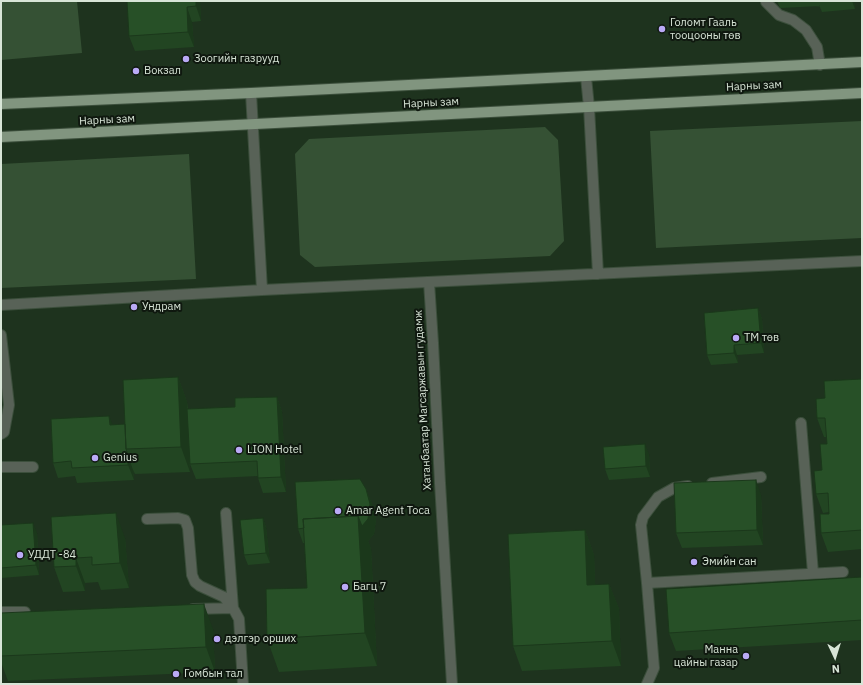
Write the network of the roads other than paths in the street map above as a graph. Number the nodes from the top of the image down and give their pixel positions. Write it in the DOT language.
graph roads {
  1 [pos="766,1"];
  2 [pos="862,62"];
  3 [pos="820,65"];
  4 [pos="586,77"];
  5 [pos="250,93"];
  6 [pos="862,93"];
  7 [pos="1,104"];
  8 [pos="589,106"];
  9 [pos="252,124"];
  10 [pos="1,137"];
  11 [pos="862,261"];
  12 [pos="598,274"];
  13 [pos="429,282"];
  14 [pos="262,290"];
  15 [pos="1,305"];
  16 [pos="1,334"];
  17 [pos="802,424"];
  18 [pos="1,434"];
  19 [pos="1,467"];
  20 [pos="33,467"];
  21 [pos="761,477"];
  22 [pos="226,513"];
  23 [pos="146,519"];
  24 [pos="843,572"];
  25 [pos="813,573"];
  26 [pos="648,583"];
  27 [pos="233,608"];
  28 [pos="185,609"];
  29 [pos="1,612"];
  30 [pos="34,612"];
  31 [pos="243,684"];
  32 [pos="452,684"];
  33 [pos="647,684"];
  1 -- 3 [label="street"];
  2 -- 3 [label="main road, Нарны зам"];
  3 -- 4 [label="main road, Нарны зам"];
  4 -- 5 [label="main road, Нарны зам"];
  4 -- 8 [label="street"];
  5 -- 7 [label="main road, Нарны зам"];
  5 -- 9 [label="street"];
  6 -- 8 [label="main road, Нарны зам"];
  8 -- 9 [label="main road, Нарны зам"];
  8 -- 12 [label="street"];
  9 -- 10 [label="main road, Нарны зам"];
  9 -- 14 [label="street"];
  11 -- 12 [label="street"];
  12 -- 13 [label="street"];
  13 -- 14 [label="street"];
  13 -- 32 [label="street, Хатанбаатар Магсаржавын гудамж"];
  14 -- 15 [label="street"];
  16 -- 18 [label="street"];
  17 -- 25 [label="street"];
  19 -- 20 [label="street"];
  21 -- 26 [label="street"];
  22 -- 27 [label="street"];
  23 -- 27 [label="street"];
  24 -- 25 [label="street"];
  25 -- 26 [label="street"];
  26 -- 33 [label="street"];
  27 -- 28 [label="street"];
  27 -- 31 [label="street"];
  29 -- 30 [label="street"];
}
